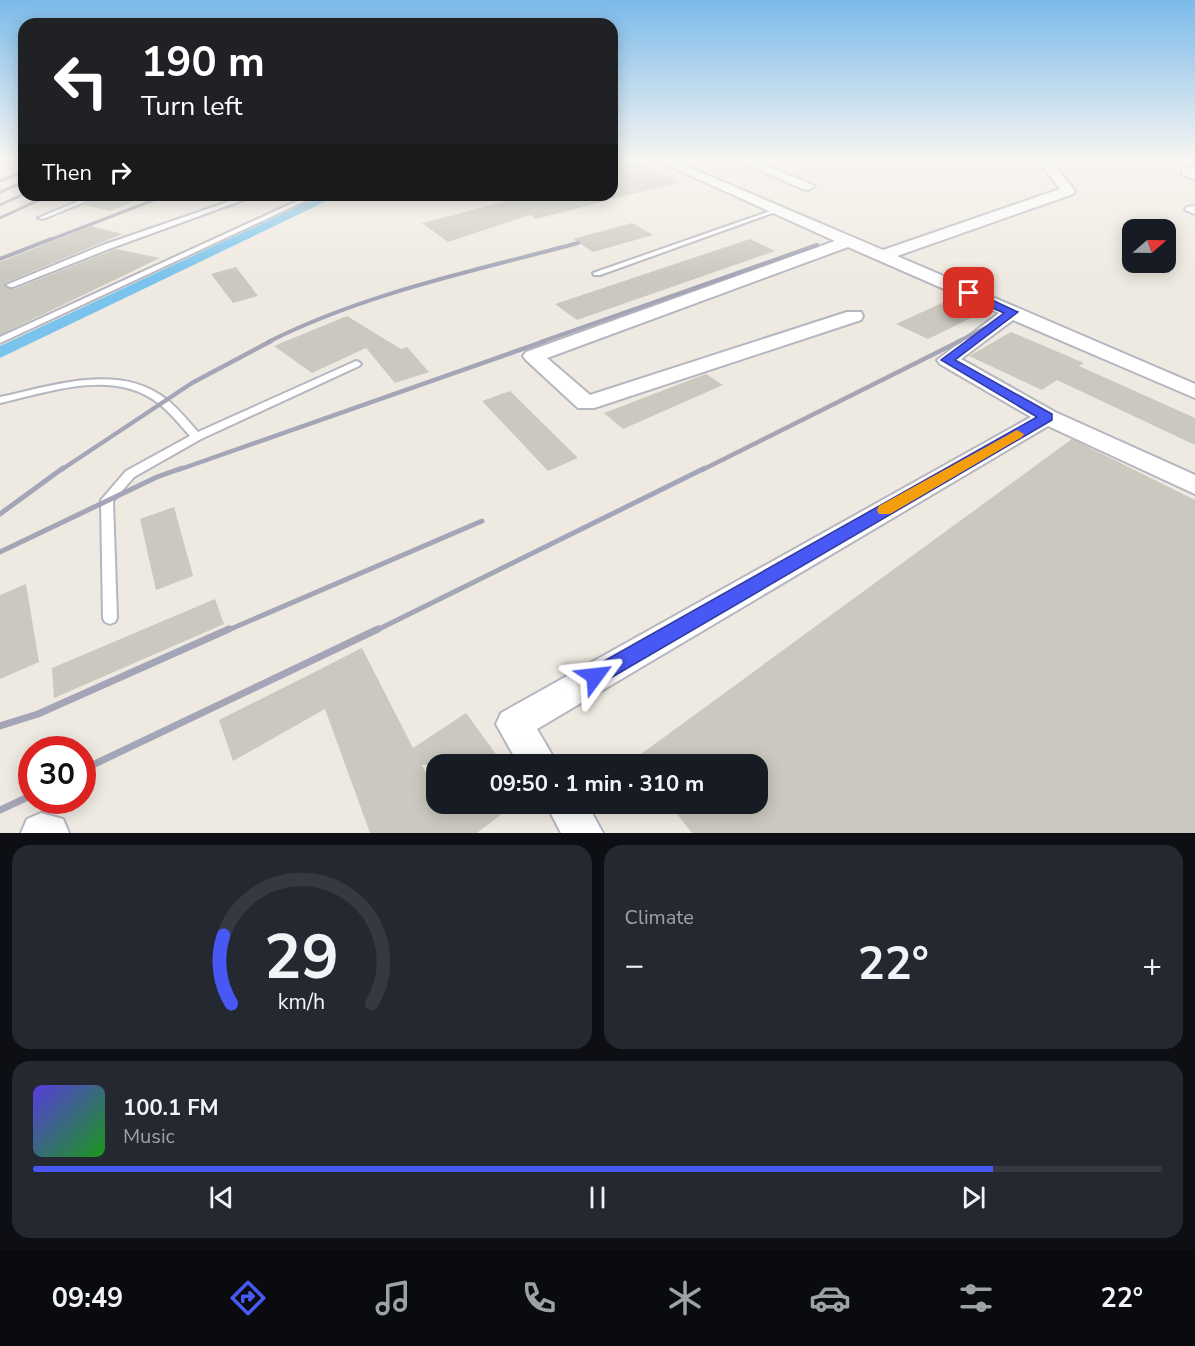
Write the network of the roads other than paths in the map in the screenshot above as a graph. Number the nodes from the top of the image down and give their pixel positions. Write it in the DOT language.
graph roads {
  1 [pos="752,199"];
  2 [pos="1046,199"];
  3 [pos="84,201"];
  4 [pos="237,201"];
  5 [pos="302,201"];
  6 [pos="778,210"];
  7 [pos="40,218"];
  8 [pos="849,241"];
  9 [pos="883,256"];
  10 [pos="597,273"];
  11 [pos="10,285"];
  12 [pos="1012,312"];
  13 [pos="854,316"];
  14 [pos="0,340"];
  15 [pos="356,364"];
  16 [pos="1195,392"];
  17 [pos="0,400"];
  18 [pos="1047,417"];
  19 [pos="197,436"];
  20 [pos="1195,485"];
  21 [pos="110,618"];
  22 [pos="533,754"];
  23 [pos="571,814"];
  24 [pos="41,833"];
  25 [pos="50,833"];
  26 [pos="583,833"];
  1 -- 6 [label="street"];
  2 -- 9 [label="street"];
  3 -- 7 [label="lane"];
  4 -- 11 [label="lane"];
  5 -- 14 [label="lane"];
  6 -- 8 [label="street"];
  6 -- 10 [label="lane"];
  8 -- 9 [label="street"];
  8 -- 13 [label="street"];
  9 -- 12 [label="street"];
  12 -- 16 [label="street"];
  12 -- 18 [label="street"];
  15 -- 19 [label="lane"];
  17 -- 19 [label="lane"];
  18 -- 20 [label="street"];
  18 -- 22 [label="street"];
  19 -- 21 [label="lane"];
  23 -- 26 [label="street"];
  24 -- 25 [label="street"];
}
